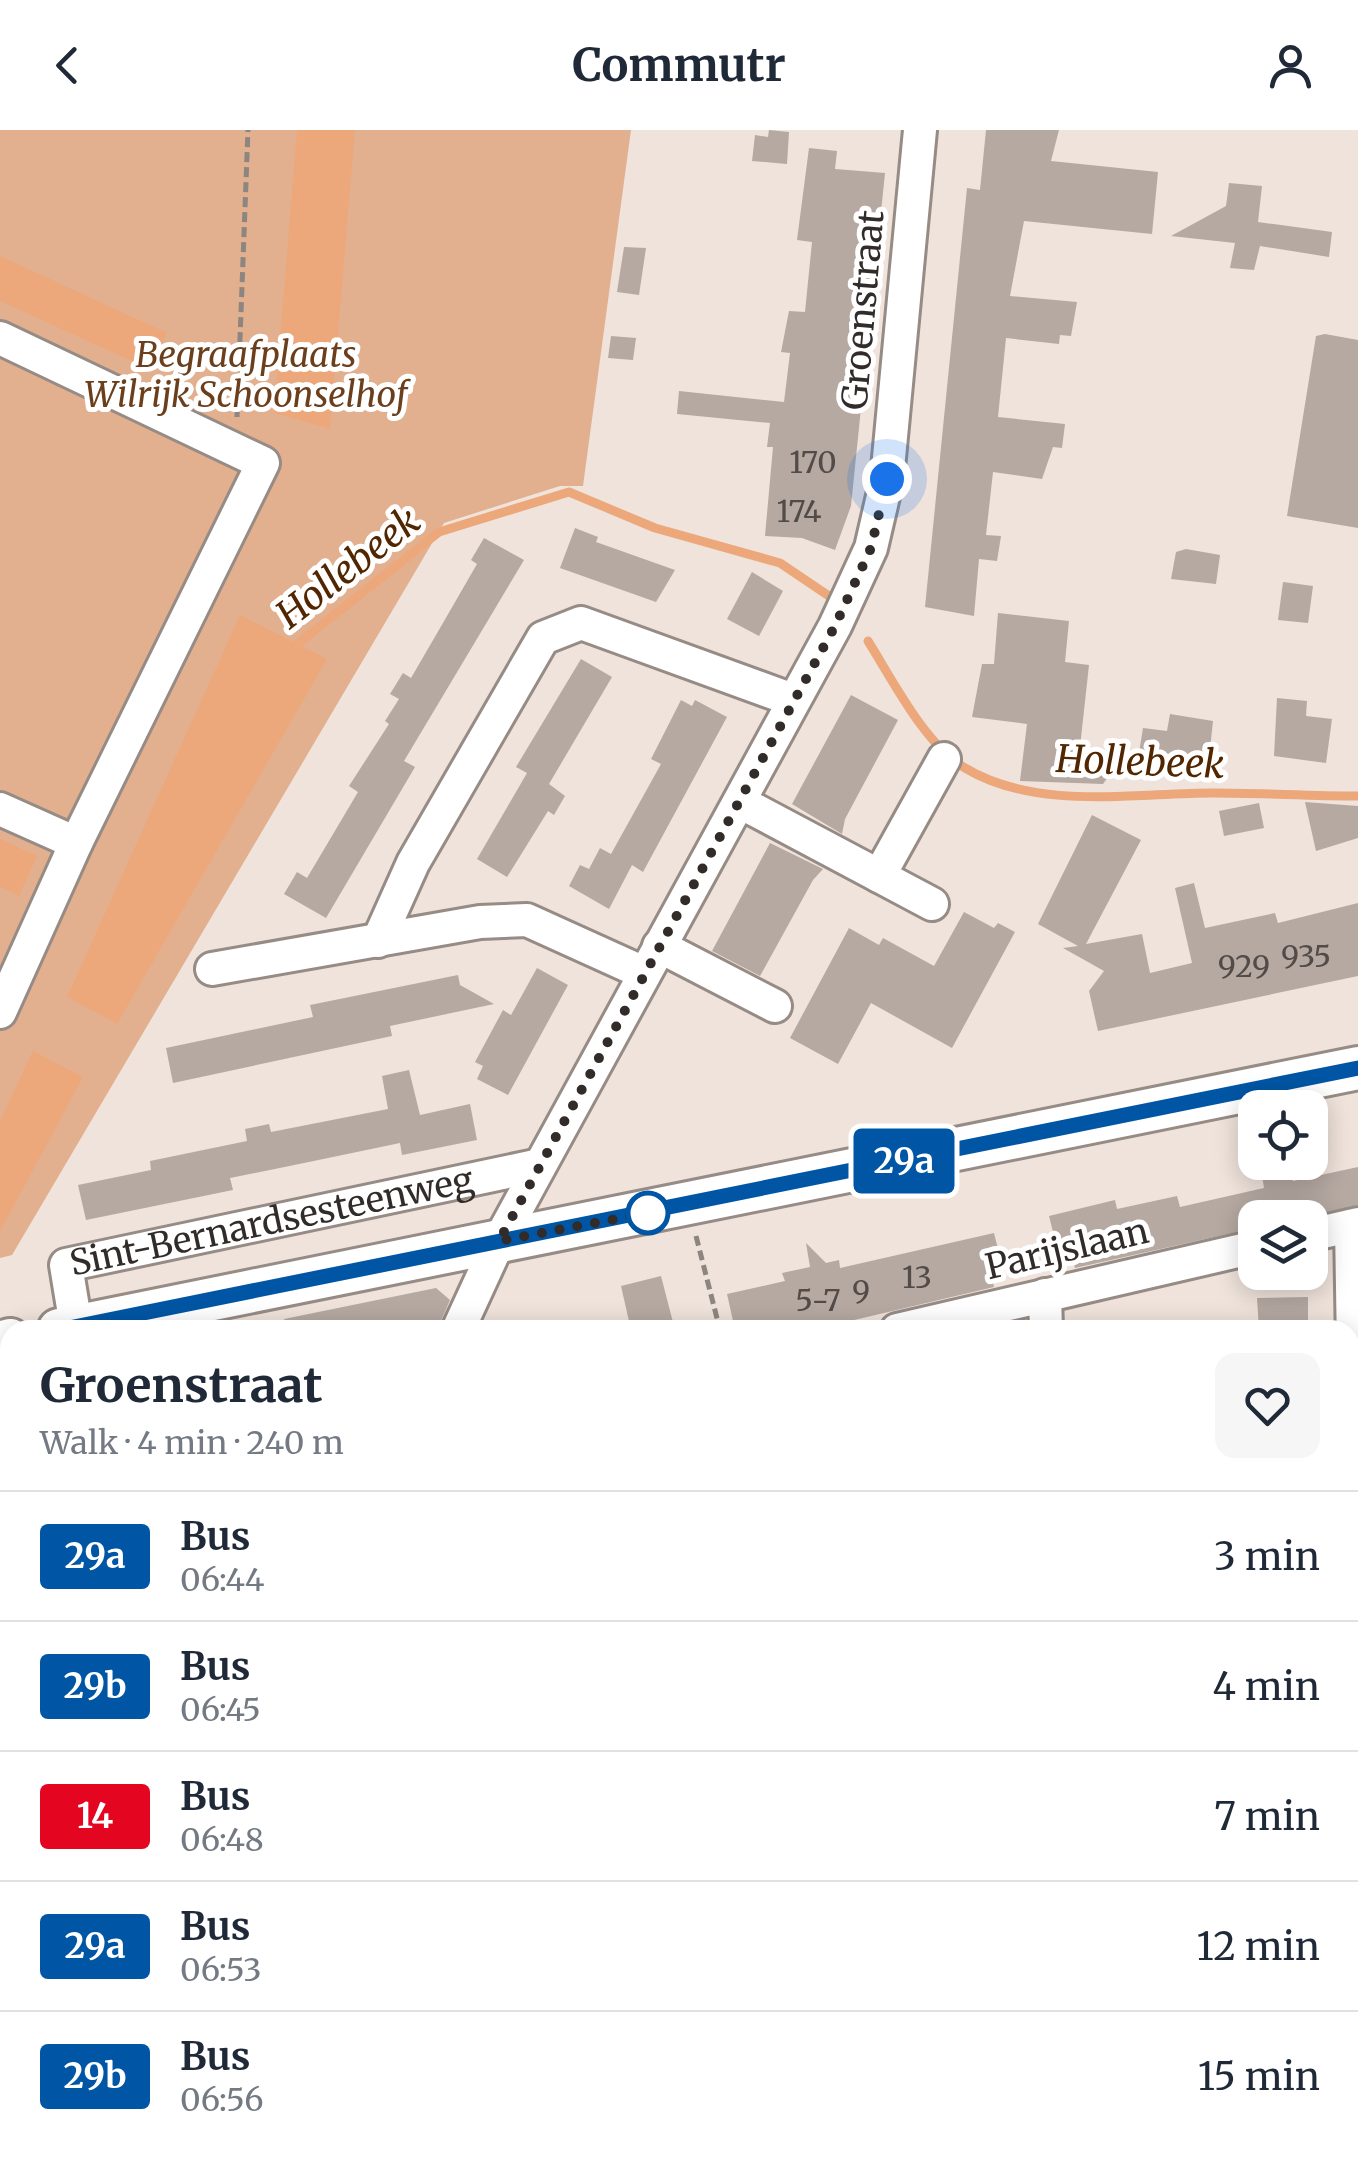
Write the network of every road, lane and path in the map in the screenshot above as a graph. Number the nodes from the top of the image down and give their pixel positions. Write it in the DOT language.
graph roads {
  1 [pos="248,130"];
  2 [pos="920,130"];
  3 [pos="0,338"];
  4 [pos="236,450"];
  5 [pos="793,700"];
  6 [pos="944,759"];
  7 [pos="740,802"];
  8 [pos="0,808"];
  9 [pos="76,843"];
  10 [pos="879,876"];
  11 [pos="932,904"];
  12 [pos="378,941"];
  13 [pos="652,959"];
  14 [pos="212,969"];
  15 [pos="774,1006"];
  16 [pos="0,1012"];
  17 [pos="1358,1068"];
  18 [pos="540,1165"];
  19 [pos="688,1204"];
  20 [pos="1354,1225"];
  21 [pos="1328,1231"];
  22 [pos="499,1241"];
  23 [pos="1238,1252"];
  24 [pos="1045,1295"];
  25 [pos="68,1320"];
  26 [pos="108,1320"];
  27 [pos="463,1320"];
  28 [pos="717,1320"];
  29 [pos="939,1320"];
  30 [pos="1046,1320"];
  31 [pos="1355,1320"];
  1 -- 4 [label="path"];
  2 -- 5 [label="street, Groenstraat"];
  3 -- 4 [label="street"];
  4 -- 9 [label="street"];
  5 -- 7 [label="street, Groenstraat"];
  5 -- 12 [label="street"];
  6 -- 10 [label="street"];
  7 -- 10 [label="street"];
  7 -- 13 [label="street, Groenstraat"];
  8 -- 9 [label="street"];
  9 -- 16 [label="street"];
  10 -- 11 [label="street"];
  12 -- 13 [label="street"];
  12 -- 14 [label="street"];
  13 -- 15 [label="street"];
  13 -- 18 [label="street, Groenstraat"];
  17 -- 19 [label="main road, Sint-Bernardsesteenweg"];
  18 -- 22 [label="street, Groenstraat"];
  18 -- 25 [label="street, Sint-Bernardsesteenweg"];
  19 -- 22 [label="main road, Sint-Bernardsesteenweg"];
  19 -- 28 [label="path"];
  20 -- 21 [label="street"];
  20 -- 31 [label="street"];
  22 -- 26 [label="main road, Sint-Bernardsesteenweg"];
  22 -- 27 [label="street, Groenstraat"];
  23 -- 24 [label="street, Parijslaan"];
  24 -- 29 [label="street, Parijslaan"];
  24 -- 30 [label="street"];
}
